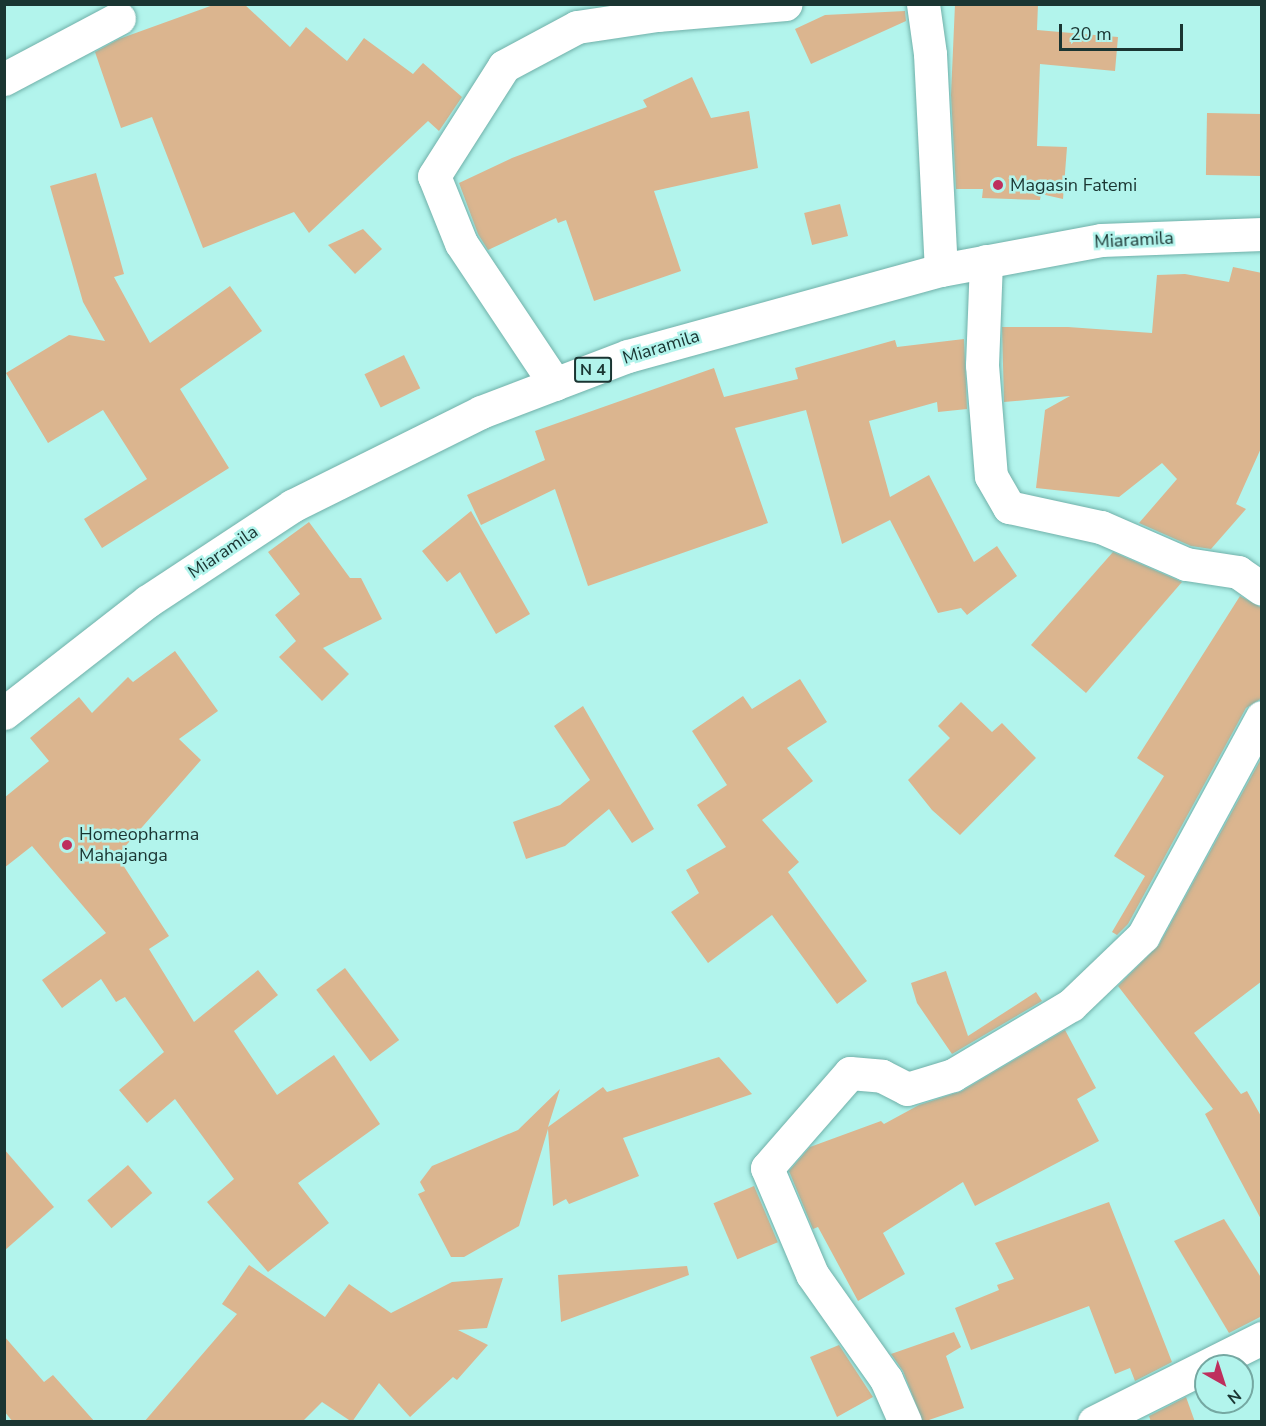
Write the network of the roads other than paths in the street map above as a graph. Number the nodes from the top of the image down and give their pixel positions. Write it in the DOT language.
graph roads {
  1 [pos="786,4"];
  2 [pos="923,4"];
  3 [pos="119,18"];
  4 [pos="4,79"];
  5 [pos="1262,234"];
  6 [pos="986,261"];
  7 [pos="941,270"];
  8 [pos="555,384"];
  9 [pos="1262,589"];
  10 [pos="4,713"];
  11 [pos="1262,717"];
  12 [pos="1262,1338"];
  13 [pos="905,1422"];
  14 [pos="1094,1422"];
  1 -- 8 [label="street"];
  2 -- 7 [label="street"];
  3 -- 4 [label="street"];
  5 -- 6 [label="street, Miaramila / N 4"];
  6 -- 7 [label="street, Miaramila / N 4"];
  6 -- 9 [label="street"];
  7 -- 8 [label="street, Miaramila / N 4"];
  8 -- 10 [label="street, Miaramila / N 4"];
  11 -- 13 [label="street"];
  12 -- 14 [label="street"];
}
